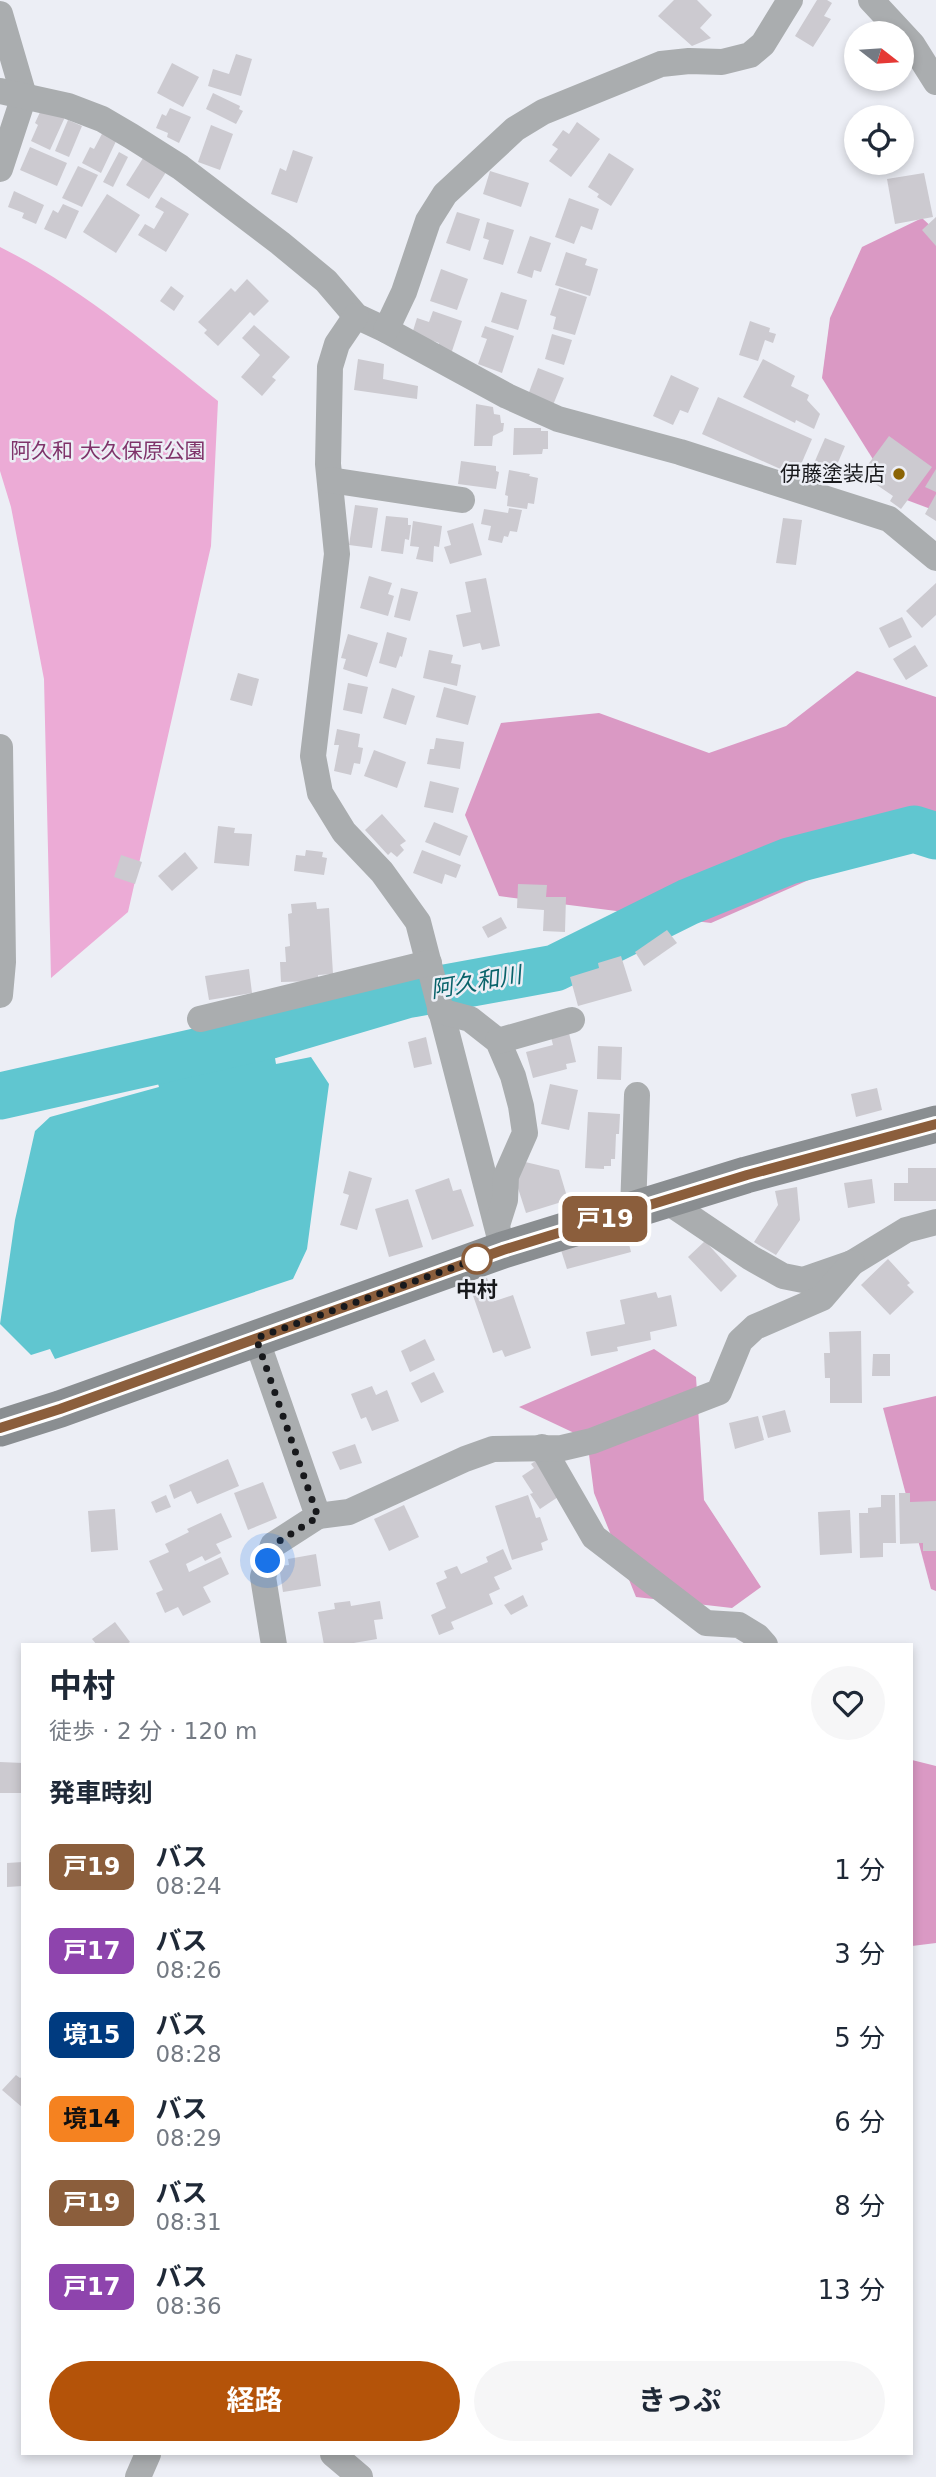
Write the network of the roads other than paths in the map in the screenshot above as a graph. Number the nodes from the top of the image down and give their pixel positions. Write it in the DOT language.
graph roads {
  1 [pos="790,0"];
  2 [pos="871,0"];
  3 [pos="0,14"];
  4 [pos="936,82"];
  5 [pos="12,94"];
  6 [pos="0,169"];
  7 [pos="356,316"];
  8 [pos="386,330"];
  9 [pos="330,480"];
  10 [pos="462,500"];
  11 [pos="936,558"];
  12 [pos="0,747"];
  13 [pos="430,968"];
  14 [pos="0,995"];
  15 [pos="440,1008"];
  16 [pos="200,1019"];
  17 [pos="572,1020"];
  18 [pos="499,1041"];
  19 [pos="637,1095"];
  20 [pos="936,1124"];
  21 [pos="649,1205"];
  22 [pos="936,1222"];
  23 [pos="500,1238"];
  24 [pos="852,1263"];
  25 [pos="256,1338"];
  26 [pos="0,1428"];
  27 [pos="542,1447"];
  28 [pos="318,1517"];
  29 [pos="274,1643"];
  30 [pos="763,1643"];
  31 [pos="334,2455"];
  32 [pos="360,2477"];
  1 -- 8 [label="street"];
  2 -- 4 [label="street"];
  3 -- 5 [label="street"];
  5 -- 6 [label="street"];
  5 -- 7 [label="street"];
  7 -- 8 [label="street"];
  7 -- 9 [label="street"];
  8 -- 11 [label="street"];
  9 -- 10 [label="street"];
  9 -- 13 [label="street"];
  12 -- 14 [label="street"];
  13 -- 15 [label="street"];
  13 -- 16 [label="street"];
  15 -- 18 [label="street"];
  15 -- 23 [label="street"];
  17 -- 18 [label="street"];
  18 -- 23 [label="street"];
  19 -- 21 [label="street"];
  20 -- 21 [label="main road"];
  21 -- 23 [label="main road"];
  21 -- 24 [label="street"];
  22 -- 24 [label="street"];
  23 -- 25 [label="main road"];
  24 -- 27 [label="street"];
  25 -- 26 [label="main road"];
  25 -- 28 [label="street"];
  27 -- 28 [label="street"];
  27 -- 30 [label="street"];
  28 -- 29 [label="street"];
  31 -- 32 [label="street"];
}
